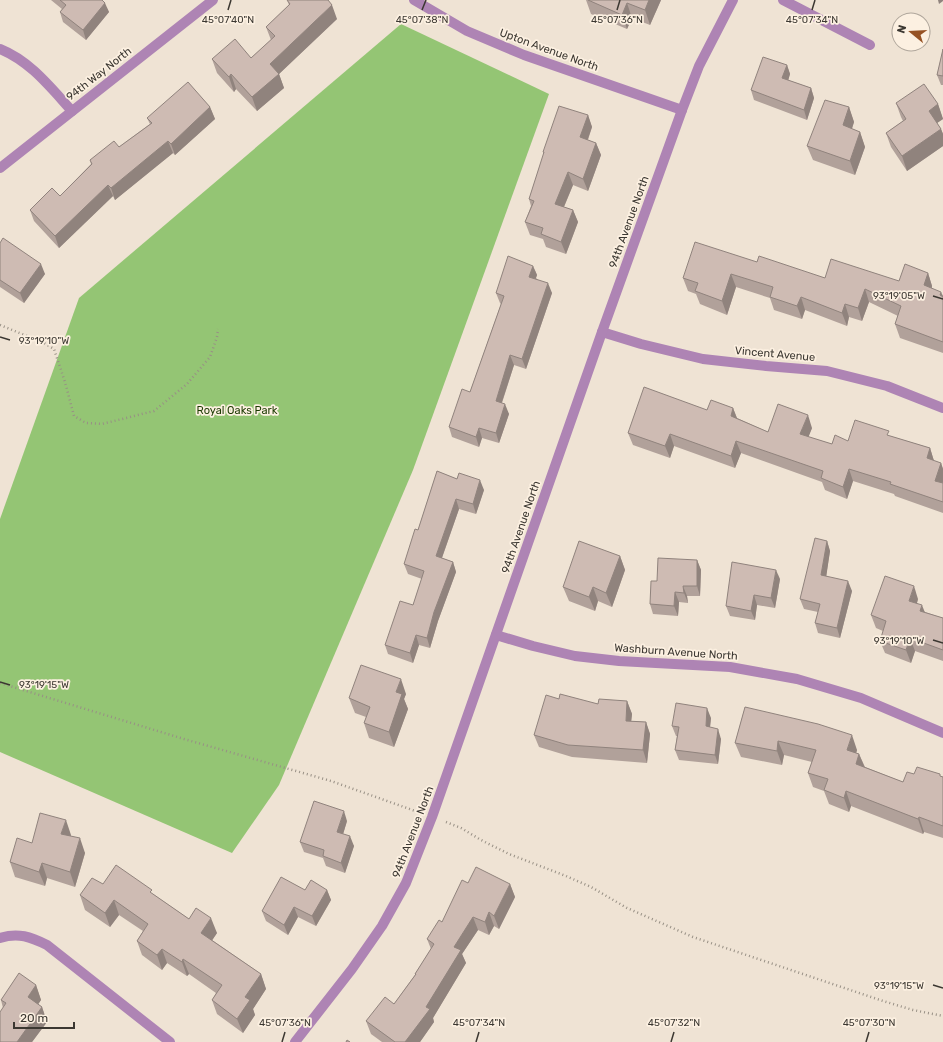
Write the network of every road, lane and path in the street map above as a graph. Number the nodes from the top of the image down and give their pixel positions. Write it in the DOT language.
graph roads {
  1 [pos="214,0"];
  2 [pos="414,0"];
  3 [pos="733,0"];
  4 [pos="783,0"];
  5 [pos="870,45"];
  6 [pos="0,49"];
  7 [pos="72,110"];
  8 [pos="682,110"];
  9 [pos="0,168"];
  10 [pos="0,325"];
  11 [pos="218,329"];
  12 [pos="602,332"];
  13 [pos="943,408"];
  14 [pos="496,635"];
  15 [pos="0,683"];
  16 [pos="943,733"];
  17 [pos="419,812"];
  18 [pos="445,822"];
  19 [pos="0,938"];
  20 [pos="943,1016"];
  21 [pos="170,1042"];
  22 [pos="295,1042"];
  1 -- 7 [label="street, 94th Way North"];
  2 -- 8 [label="street, Upton Avenue North"];
  3 -- 8 [label="street, 94th Avenue North"];
  4 -- 5 [label="street"];
  6 -- 7 [label="street"];
  7 -- 9 [label="street, 94th Way North"];
  8 -- 12 [label="street, 94th Avenue North"];
  10 -- 11 [label="path"];
  12 -- 13 [label="street, Vincent Avenue"];
  12 -- 14 [label="street, 94th Avenue North"];
  14 -- 16 [label="street, Washburn Avenue North"];
  14 -- 22 [label="street, 94th Avenue North"];
  15 -- 17 [label="path"];
  18 -- 20 [label="path"];
  19 -- 21 [label="street"];
}
